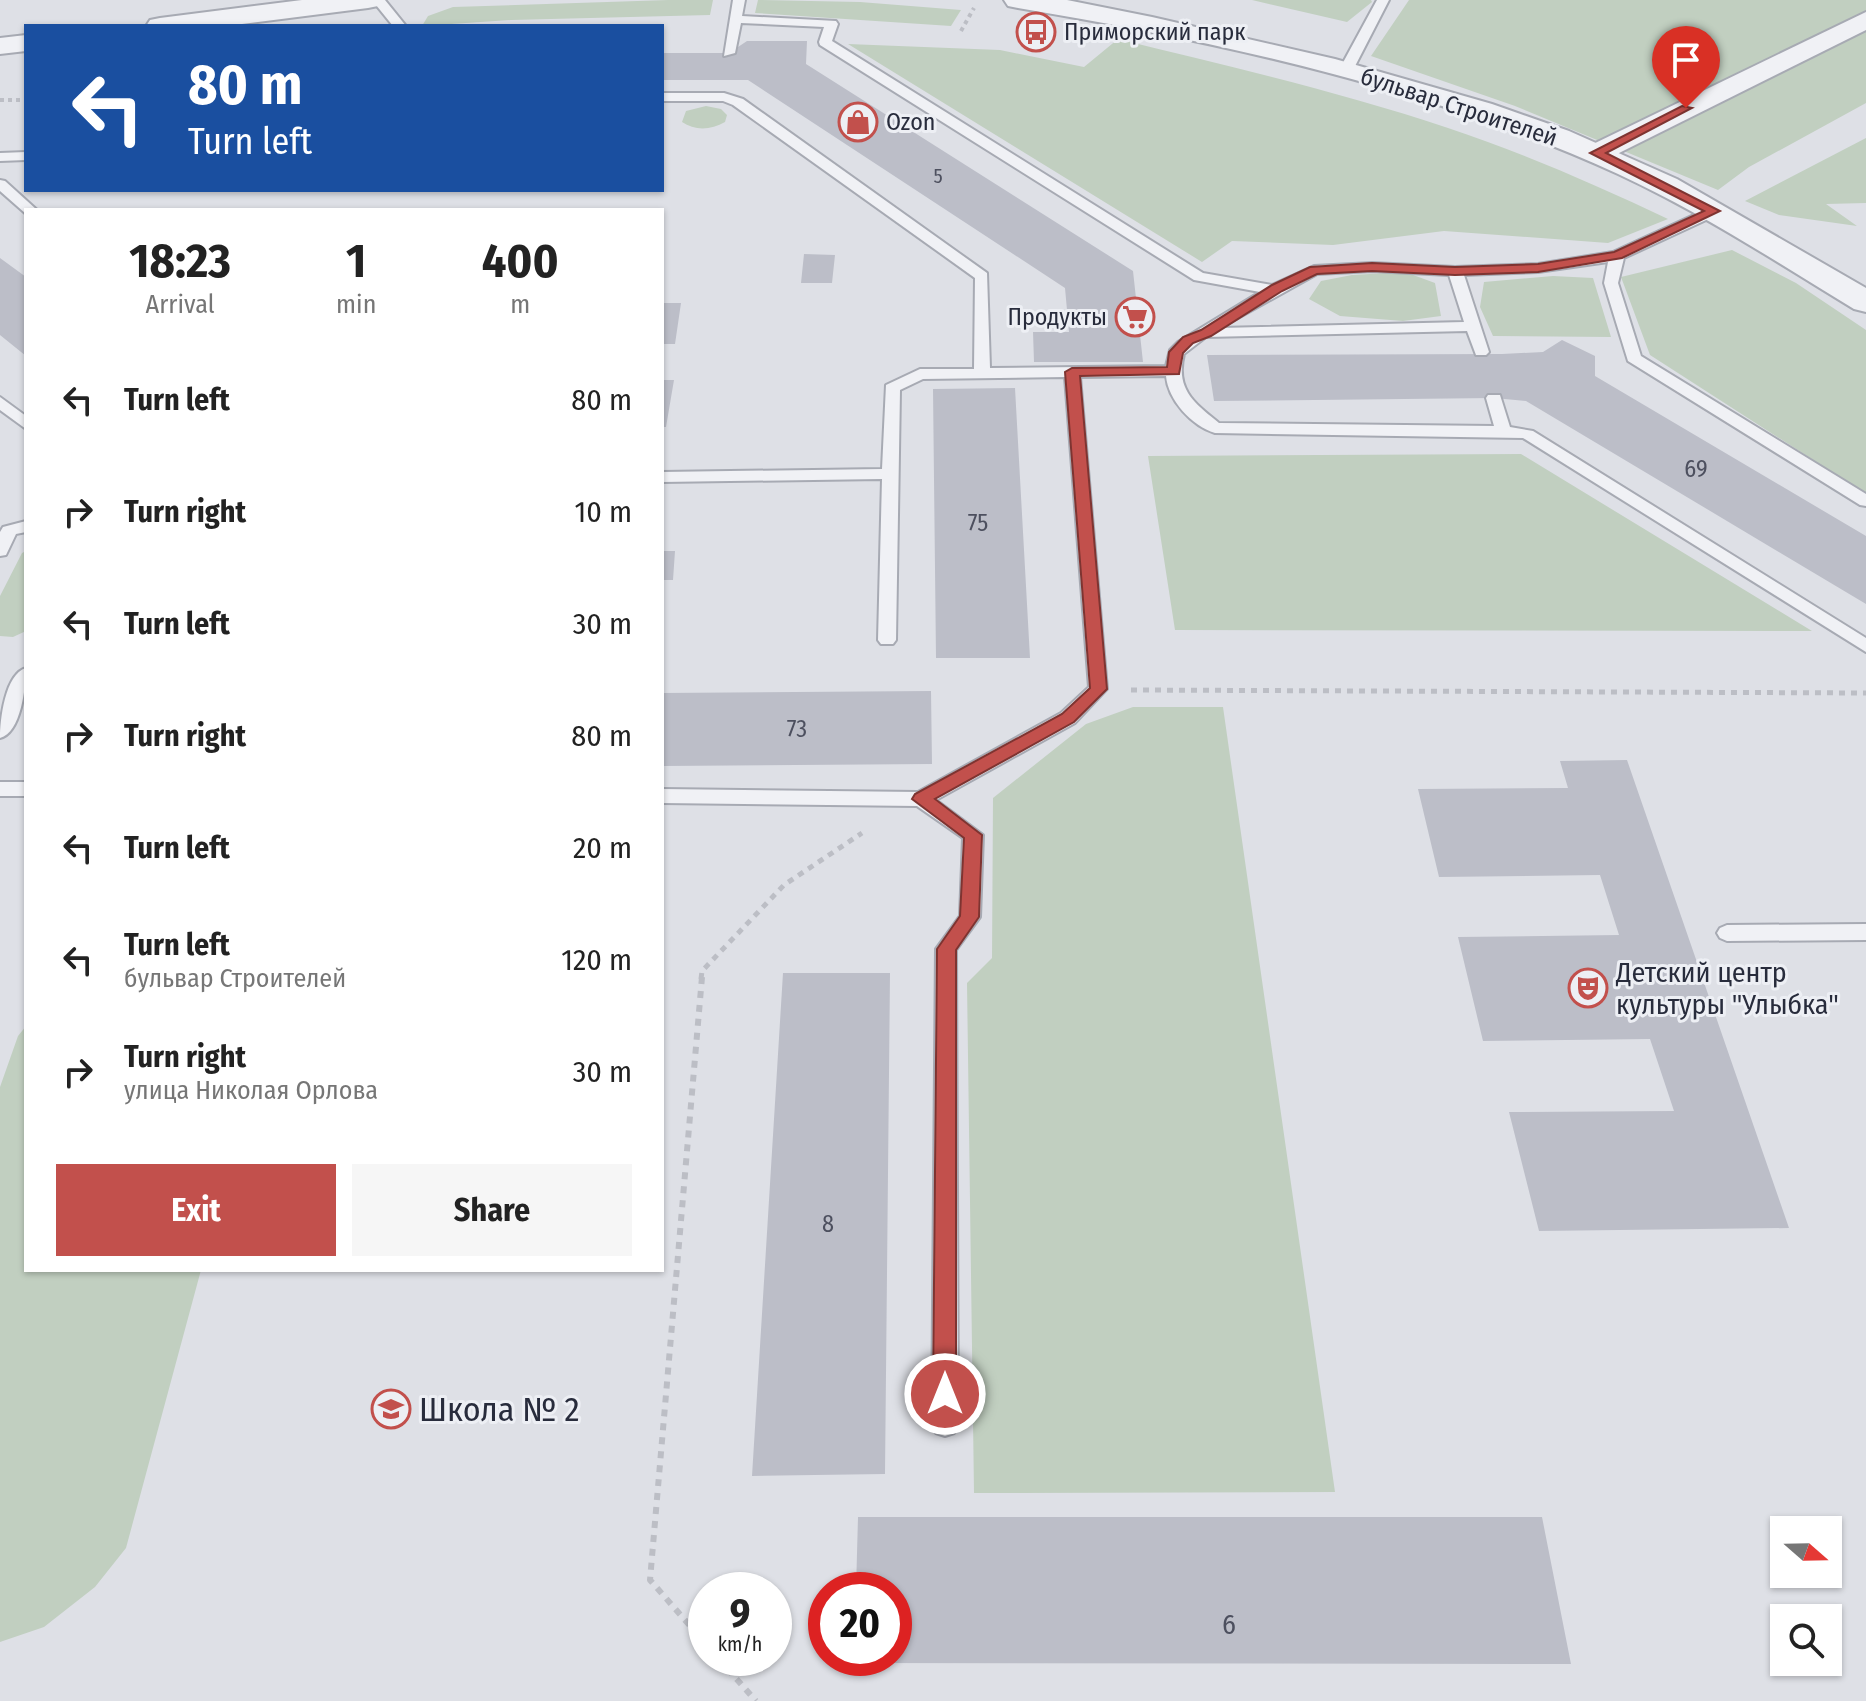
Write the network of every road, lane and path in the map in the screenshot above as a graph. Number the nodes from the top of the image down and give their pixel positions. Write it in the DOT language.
graph roads {
  1 [pos="368,0"];
  2 [pos="378,0"];
  3 [pos="739,0"];
  4 [pos="1018,0"];
  5 [pos="1383,0"];
  6 [pos="974,8"];
  7 [pos="737,19"];
  8 [pos="1866,20"];
  9 [pos="176,24"];
  10 [pos="398,24"];
  11 [pos="961,31"];
  12 [pos="729,53"];
  13 [pos="1346,70"];
  14 [pos="727,80"];
  15 [pos="664,97"];
  16 [pos="724,97"];
  17 [pos="0,100"];
  18 [pos="24,100"];
  19 [pos="1597,153"];
  20 [pos="24,156"];
  21 [pos="0,157"];
  22 [pos="0,184"];
  23 [pos="28,208"];
  24 [pos="1714,211"];
  25 [pos="1617,256"];
  26 [pos="1455,271"];
  27 [pos="1274,290"];
  28 [pos="1866,302"];
  29 [pos="1472,326"];
  30 [pos="1206,333"];
  31 [pos="1481,352"];
  32 [pos="1174,371"];
  33 [pos="982,372"];
  34 [pos="1072,372"];
  35 [pos="1494,398"];
  36 [pos="3,408"];
  37 [pos="24,423"];
  38 [pos="1503,431"];
  39 [pos="890,474"];
  40 [pos="664,477"];
  41 [pos="1866,501"];
  42 [pos="12,529"];
  43 [pos="0,551"];
  44 [pos="887,640"];
  45 [pos="1866,646"];
  46 [pos="24,678"];
  47 [pos="1098,689"];
  48 [pos="1866,693"];
  49 [pos="0,732"];
  50 [pos="0,789"];
  51 [pos="24,789"];
  52 [pos="664,796"];
  53 [pos="921,799"];
  54 [pos="1866,932"];
  55 [pos="1727,933"];
  56 [pos="945,1425"];
  57 [pos="688,1623"];
  58 [pos="734,1676"];
  59 [pos="756,1701"];
  1 -- 9 [label="street"];
  2 -- 10 [label="lane"];
  3 -- 7 [label="lane"];
  4 -- 13 [label="street, бульвар Строителей"];
  5 -- 13 [label="lane"];
  6 -- 11 [label="path"];
  7 -- 12 [label="lane"];
  7 -- 27 [label="lane"];
  8 -- 19 [label="street"];
  13 -- 19 [label="street, бульвар Строителей"];
  14 -- 16 [label="lane"];
  15 -- 16 [label="lane"];
  16 -- 33 [label="lane"];
  17 -- 18 [label="path"];
  19 -- 24 [label="street, бульвар Строителей"];
  20 -- 21 [label="lane"];
  22 -- 23 [label="lane"];
  24 -- 25 [label="lane"];
  24 -- 28 [label="street, бульвар Строителей"];
  25 -- 26 [label="lane"];
  25 -- 41 [label="lane"];
  26 -- 27 [label="lane"];
  26 -- 29 [label="lane"];
  27 -- 30 [label="lane"];
  29 -- 30 [label="lane"];
  29 -- 31 [label="lane"];
  30 -- 32 [label="lane"];
  32 -- 34 [label="lane"];
  32 -- 38 [label="lane"];
  33 -- 34 [label="lane"];
  33 -- 39 [label="lane"];
  34 -- 47 [label="lane"];
  35 -- 38 [label="lane"];
  36 -- 37 [label="lane"];
  38 -- 45 [label="lane"];
  39 -- 40 [label="lane"];
  39 -- 44 [label="lane"];
  42 -- 43 [label="lane"];
  46 -- 49 [label="lane"];
  47 -- 48 [label="path"];
  47 -- 53 [label="lane"];
  50 -- 51 [label="lane"];
  52 -- 53 [label="lane"];
  53 -- 56 [label="lane"];
  53 -- 57 [label="path"];
  54 -- 55 [label="lane"];
  58 -- 59 [label="path"];
}
